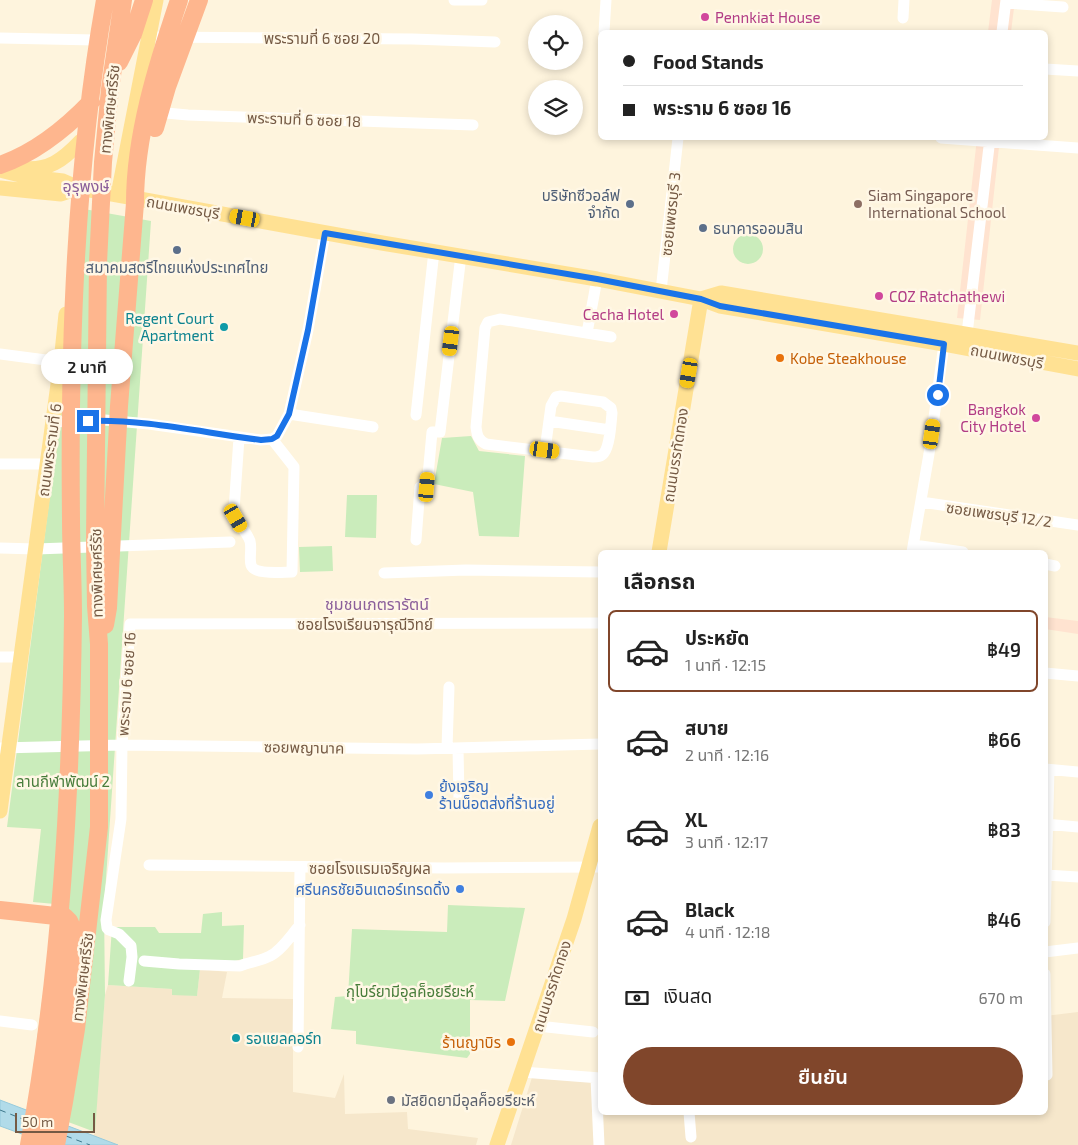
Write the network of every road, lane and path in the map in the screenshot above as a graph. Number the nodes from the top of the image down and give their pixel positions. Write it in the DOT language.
graph roads {
  1 [pos="104,0"];
  2 [pos="123,0"];
  3 [pos="144,0"];
  4 [pos="156,0"];
  5 [pos="179,0"];
  6 [pos="199,0"];
  7 [pos="454,0"];
  8 [pos="482,0"];
  9 [pos="606,0"];
  10 [pos="904,0"];
  11 [pos="1006,1"];
  12 [pos="1063,7"];
  13 [pos="903,18"];
  14 [pos="604,30"];
  15 [pos="1002,30"];
  16 [pos="150,37"];
  17 [pos="0,38"];
  18 [pos="95,40"];
  19 [pos="495,42"];
  20 [pos="1048,69"];
  21 [pos="1078,71"];
  22 [pos="136,110"];
  23 [pos="473,124"];
  24 [pos="81,140"];
  25 [pos="678,140"];
  26 [pos="990,140"];
  27 [pos="1078,148"];
  28 [pos="0,165"];
  29 [pos="0,172"];
  30 [pos="79,188"];
  31 [pos="4,190"];
  32 [pos="129,199"];
  33 [pos="325,233"];
  34 [pos="434,251"];
  35 [pos="461,255"];
  36 [pos="597,279"];
  37 [pos="661,291"];
  38 [pos="701,299"];
  39 [pos="587,333"];
  40 [pos="967,334"];
  41 [pos="611,337"];
  42 [pos="944,344"];
  43 [pos="1078,353"];
  44 [pos="0,354"];
  45 [pos="61,362"];
  46 [pos="1078,369"];
  47 [pos="289,414"];
  48 [pos="416,415"];
  49 [pos="549,420"];
  50 [pos="53,422"];
  51 [pos="372,427"];
  52 [pos="610,430"];
  53 [pos="239,438"];
  54 [pos="272,439"];
  55 [pos="545,450"];
  56 [pos="0,464"];
  57 [pos="47,464"];
  58 [pos="921,502"];
  59 [pos="1078,525"];
  60 [pos="416,540"];
  61 [pos="230,542"];
  62 [pos="0,548"];
  63 [pos="36,549"];
  64 [pos="913,549"];
  65 [pos="659,550"];
  66 [pos="930,550"];
  67 [pos="598,572"];
  68 [pos="384,573"];
  69 [pos="598,623"];
  70 [pos="130,624"];
  71 [pos="99,644"];
  72 [pos="0,657"];
  73 [pos="21,657"];
  74 [pos="1048,673"];
  75 [pos="1078,676"];
  76 [pos="449,687"];
  77 [pos="122,744"];
  78 [pos="598,744"];
  79 [pos="4,748"];
  80 [pos="453,748"];
  81 [pos="1048,769"];
  82 [pos="1078,772"];
  83 [pos="459,799"];
  84 [pos="0,811"];
  85 [pos="1048,824"];
  86 [pos="1078,827"];
  87 [pos="598,842"];
  88 [pos="149,865"];
  89 [pos="595,866"];
  90 [pos="300,867"];
  91 [pos="1048,875"];
  92 [pos="1078,877"];
  93 [pos="0,910"];
  94 [pos="300,925"];
  95 [pos="1078,948"];
  96 [pos="1048,952"];
  97 [pos="144,961"];
  98 [pos="129,981"];
  99 [pos="0,1021"];
  100 [pos="32,1025"];
  101 [pos="538,1026"];
  102 [pos="593,1032"];
  103 [pos="298,1047"];
  104 [pos="522,1072"];
  105 [pos="598,1078"];
  106 [pos="599,1115"];
  107 [pos="689,1115"];
  108 [pos="691,1137"];
  109 [pos="29,1145"];
  110 [pos="41,1145"];
  111 [pos="56,1145"];
  112 [pos="497,1145"];
  113 [pos="599,1145"];
  1 -- 18 [label="main road, ถนนพระรามที่ 6"];
  1 -- 109 [label="highway, ทางพิเศษศรีรัช"];
  2 -- 71 [label="highway, ทางพิเศษศรีรัช"];
  3 -- 28 [label="highway"];
  4 -- 16 [label="main road"];
  5 -- 32 [label="highway"];
  6 -- 32 [label="highway"];
  7 -- 8 [label="street"];
  9 -- 14 [label="street"];
  10 -- 13 [label="street"];
  11 -- 12 [label="street"];
  11 -- 15 [label="street"];
  16 -- 19 [label="street, พระรามที่ 6 ซอย 20"];
  16 -- 22 [label="main road"];
  17 -- 18 [label="street"];
  18 -- 24 [label="main road, ถนนพระรามที่ 6"];
  20 -- 21 [label="street"];
  22 -- 23 [label="street, พระรามที่ 6 ซอย 18"];
  22 -- 32 [label="main road"];
  24 -- 28 [label="main road"];
  24 -- 30 [label="main road, ถนนพระรามที่ 6"];
  25 -- 37 [label="street, ซอยเพชรบุรี 3"];
  26 -- 27 [label="street"];
  26 -- 40 [label="street"];
  29 -- 30 [label="main road, ถนนเพชรบุรี"];
  30 -- 31 [label="main road, ถนนเพชรบุรี"];
  30 -- 32 [label="main road, ถนนเพชรบุรี"];
  30 -- 45 [label="main road, ถนนพระรามที่ 6"];
  32 -- 33 [label="main road, ถนนเพชรบุรี"];
  32 -- 71 [label="highway"];
  33 -- 34 [label="main road, ถนนเพชรบุรี"];
  33 -- 47 [label="street"];
  34 -- 35 [label="main road, ถนนเพชรบุรี"];
  34 -- 48 [label="street"];
  35 -- 36 [label="main road, ถนนเพชรบุรี"];
  35 -- 60 [label="street"];
  36 -- 37 [label="main road, ถนนเพชรบุรี"];
  36 -- 39 [label="street"];
  37 -- 38 [label="main road, ถนนเพชรบุรี"];
  38 -- 40 [label="main road, ถนนเพชรบุรี"];
  38 -- 42 [label="main road, ถนนเพชรบุรี"];
  38 -- 65 [label="main road, ถนนบรรทัดทอง"];
  39 -- 41 [label="street"];
  39 -- 55 [label="street"];
  40 -- 43 [label="main road, ถนนเพชรบุรี"];
  42 -- 46 [label="main road, ถนนเพชรบุรี"];
  42 -- 58 [label="street"];
  44 -- 45 [label="street"];
  45 -- 50 [label="main road, ถนนพระรามที่ 6"];
  47 -- 51 [label="street"];
  47 -- 54 [label="street"];
  49 -- 52 [label="street"];
  49 -- 52 [label="street"];
  49 -- 55 [label="street"];
  50 -- 53 [label="street"];
  50 -- 57 [label="main road, ถนนพระรามที่ 6"];
  52 -- 55 [label="street"];
  53 -- 54 [label="street"];
  53 -- 54 [label="street"];
  56 -- 57 [label="street"];
  57 -- 63 [label="main road, ถนนพระรามที่ 6"];
  58 -- 59 [label="street, ซอยเพชรบุรี 12/2"];
  58 -- 64 [label="street"];
  61 -- 63 [label="street"];
  62 -- 63 [label="street"];
  63 -- 73 [label="main road, ถนนพระรามที่ 6"];
  64 -- 66 [label="street"];
  67 -- 68 [label="street"];
  69 -- 70 [label="street, ซอยโรงเรียนจารุณีวิทย์"];
  70 -- 77 [label="street, พระราม 6 ซอย 16"];
  71 -- 111 [label="highway, ทางพิเศษศรีรัช"];
  72 -- 73 [label="street"];
  73 -- 79 [label="main road, ถนนพระรามที่ 6"];
  74 -- 75 [label="street"];
  76 -- 80 [label="street"];
  77 -- 79 [label="street, ซอยพญานาค"];
  77 -- 80 [label="street, ซอยพญานาค"];
  77 -- 98 [label="street, พระราม 6 ซอย 16"];
  78 -- 80 [label="street, ซอยพญานาค"];
  79 -- 84 [label="main road, ถนนพระรามที่ 6"];
  80 -- 83 [label="street"];
  81 -- 82 [label="street"];
  85 -- 86 [label="street"];
  87 -- 89 [label="main road, ถนนบรรทัดทอง"];
  88 -- 90 [label="street, ซอยโรงแรมเจริญผล"];
  89 -- 90 [label="street, ซอยโรงแรมเจริญผล"];
  89 -- 101 [label="main road, ถนนบรรทัดทอง"];
  90 -- 94 [label="street"];
  91 -- 92 [label="street"];
  93 -- 110 [label="highway"];
  94 -- 97 [label="street"];
  94 -- 103 [label="street"];
  95 -- 96 [label="street"];
  99 -- 100 [label="street"];
  101 -- 102 [label="street"];
  101 -- 104 [label="main road, ถนนบรรทัดทอง"];
  104 -- 105 [label="street"];
  104 -- 112 [label="main road, ถนนบรรทัดทอง"];
  106 -- 113 [label="street"];
  107 -- 108 [label="street"];
}
